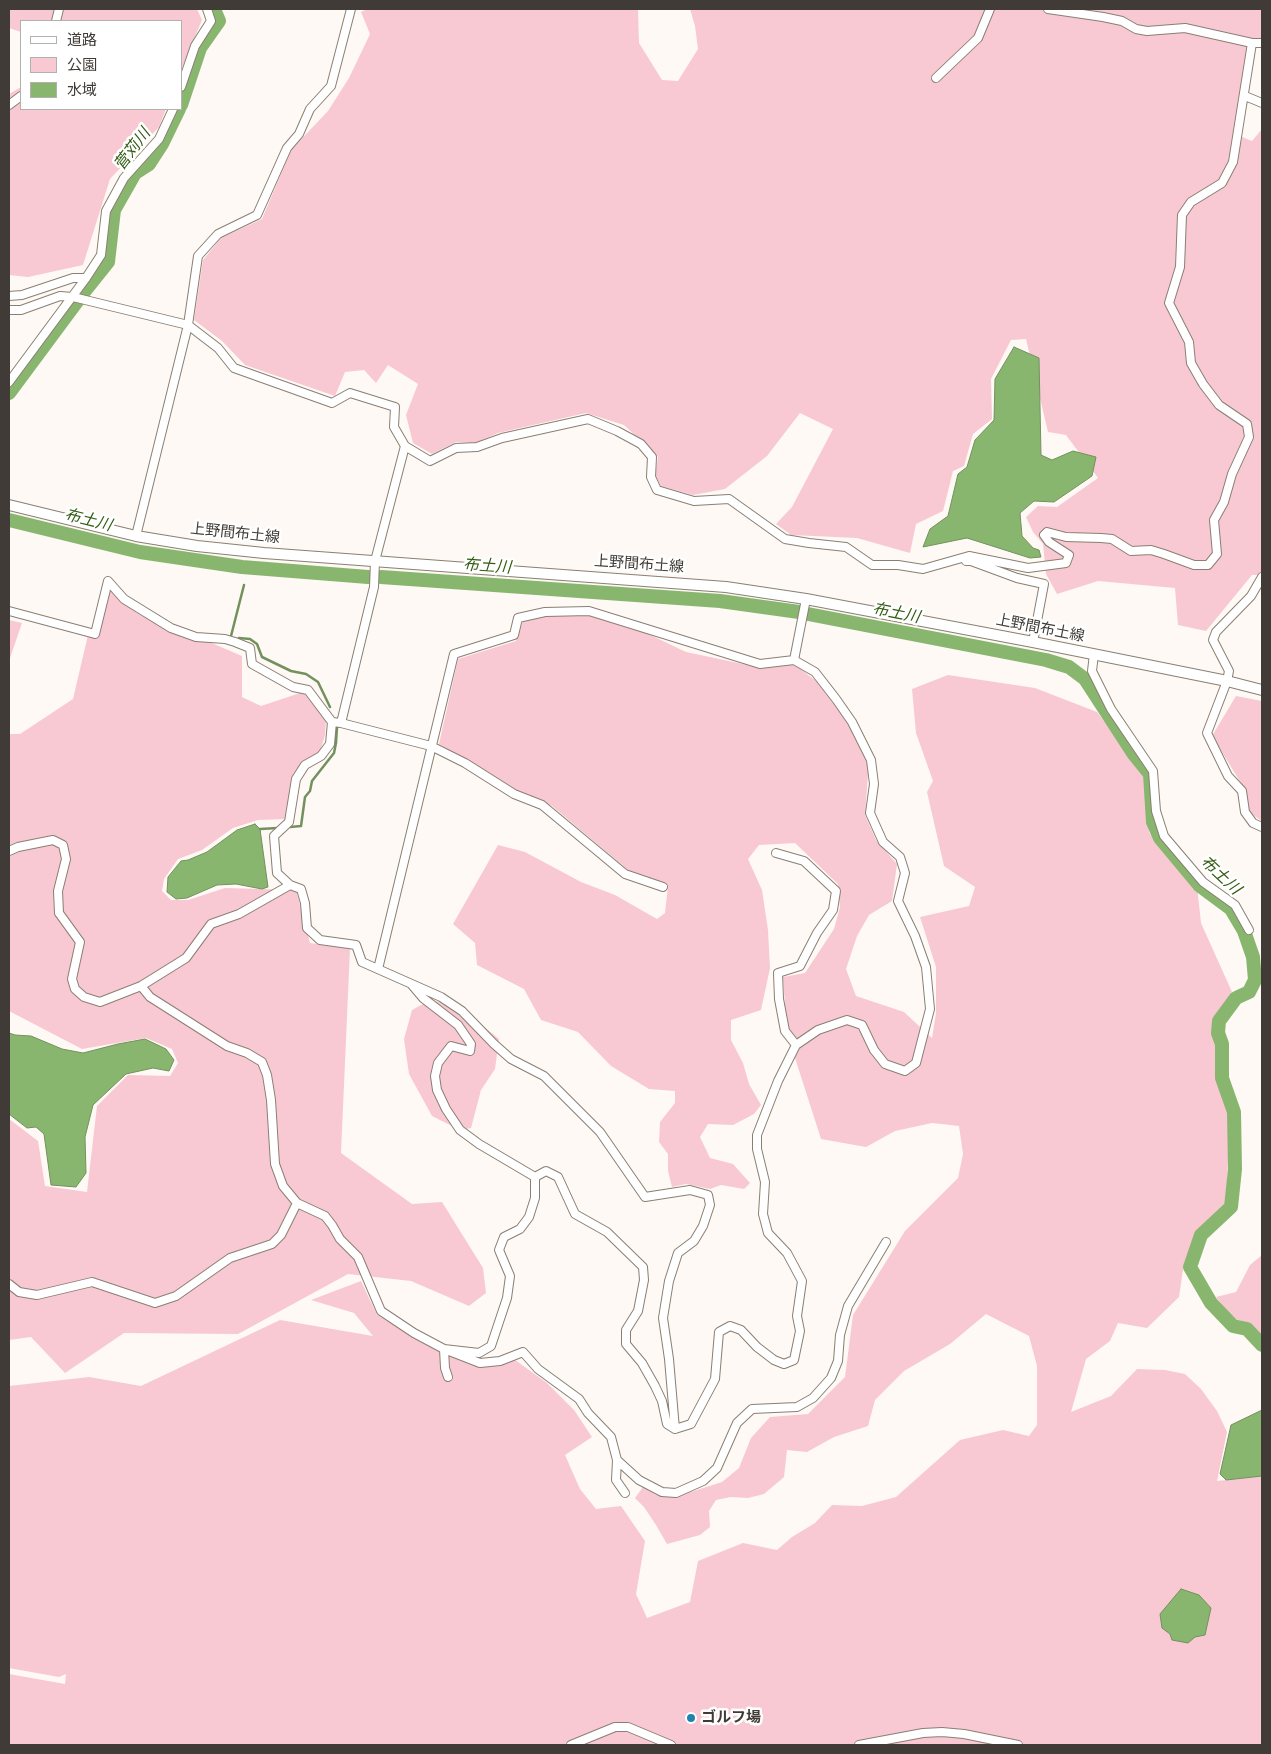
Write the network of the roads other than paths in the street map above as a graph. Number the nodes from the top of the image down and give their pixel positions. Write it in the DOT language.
graph roads {
  1 [pos="207,9"];
  2 [pos="351,9"];
  3 [pos="990,9"];
  4 [pos="1048,9"];
  5 [pos="1252,43"];
  6 [pos="1262,43"];
  7 [pos="936,78"];
  8 [pos="182,85"];
  9 [pos="1245,96"];
  10 [pos="20,97"];
  11 [pos="1262,103"];
  12 [pos="9,105"];
  13 [pos="173,110"];
  14 [pos="86,278"];
  15 [pos="9,296"];
  16 [pos="72,297"];
  17 [pos="9,310"];
  18 [pos="188,325"];
  19 [pos="9,382"];
  20 [pos="405,446"];
  21 [pos="9,505"];
  22 [pos="136,536"];
  23 [pos="956,560"];
  24 [pos="374,561"];
  25 [pos="1262,577"];
  26 [pos="806,600"];
  27 [pos="9,611"];
  28 [pos="1033,642"];
  29 [pos="1094,654"];
  30 [pos="794,660"];
  31 [pos="1227,681"];
  32 [pos="1262,690"];
  33 [pos="332,722"];
  34 [pos="341,723"];
  35 [pos="431,746"];
  36 [pos="1262,827"];
  37 [pos="9,851"];
  38 [pos="776,853"];
  39 [pos="290,884"];
  40 [pos="663,887"];
  41 [pos="1249,930"];
  42 [pos="378,969"];
  43 [pos="410,983"];
  44 [pos="141,986"];
  45 [pos="796,1046"];
  46 [pos="535,1177"];
  47 [pos="297,1203"];
  48 [pos="886,1242"];
  49 [pos="9,1284"];
  50 [pos="444,1349"];
  51 [pos="448,1377"];
  52 [pos="675,1429"];
  53 [pos="617,1460"];
  54 [pos="626,1494"];
  55 [pos="571,1745"];
  56 [pos="671,1745"];
  57 [pos="859,1745"];
  58 [pos="1018,1745"];
  1 -- 8 [label="street"];
  2 -- 18 [label="street"];
  3 -- 7 [label="street"];
  4 -- 5 [label="street"];
  5 -- 6 [label="street"];
  5 -- 9 [label="street"];
  9 -- 11 [label="street"];
  9 -- 23 [label="street"];
  10 -- 12 [label="street"];
  13 -- 14 [label="street"];
  14 -- 15 [label="street"];
  14 -- 16 [label="street"];
  16 -- 17 [label="street"];
  16 -- 18 [label="street"];
  16 -- 19 [label="street"];
  18 -- 20 [label="street"];
  18 -- 22 [label="street"];
  20 -- 23 [label="street"];
  20 -- 24 [label="street"];
  21 -- 22 [label="main road, 上野間布土線"];
  22 -- 24 [label="main road, 上野間布土線"];
  23 -- 28 [label="street"];
  24 -- 26 [label="main road, 上野間布土線"];
  24 -- 34 [label="street"];
  25 -- 31 [label="street"];
  26 -- 28 [label="main road, 上野間布土線"];
  26 -- 30 [label="street"];
  27 -- 33 [label="street"];
  28 -- 29 [label="main road, 上野間布土線"];
  29 -- 31 [label="main road, 上野間布土線"];
  29 -- 41 [label="street"];
  30 -- 35 [label="street"];
  30 -- 45 [label="street"];
  31 -- 32 [label="main road, 上野間布土線"];
  31 -- 36 [label="street"];
  33 -- 34 [label="street"];
  33 -- 39 [label="street"];
  34 -- 35 [label="street"];
  35 -- 40 [label="street"];
  35 -- 42 [label="street"];
  37 -- 44 [label="street"];
  38 -- 45 [label="street"];
  39 -- 42 [label="street"];
  39 -- 44 [label="street"];
  42 -- 43 [label="street"];
  43 -- 46 [label="street"];
  43 -- 52 [label="street"];
  44 -- 47 [label="street"];
  45 -- 52 [label="street"];
  46 -- 50 [label="street"];
  46 -- 52 [label="street"];
  47 -- 49 [label="street"];
  47 -- 50 [label="street"];
  48 -- 53 [label="street"];
  50 -- 51 [label="street"];
  50 -- 53 [label="street"];
  53 -- 54 [label="street"];
  55 -- 56 [label="street"];
  57 -- 58 [label="street"];
}
